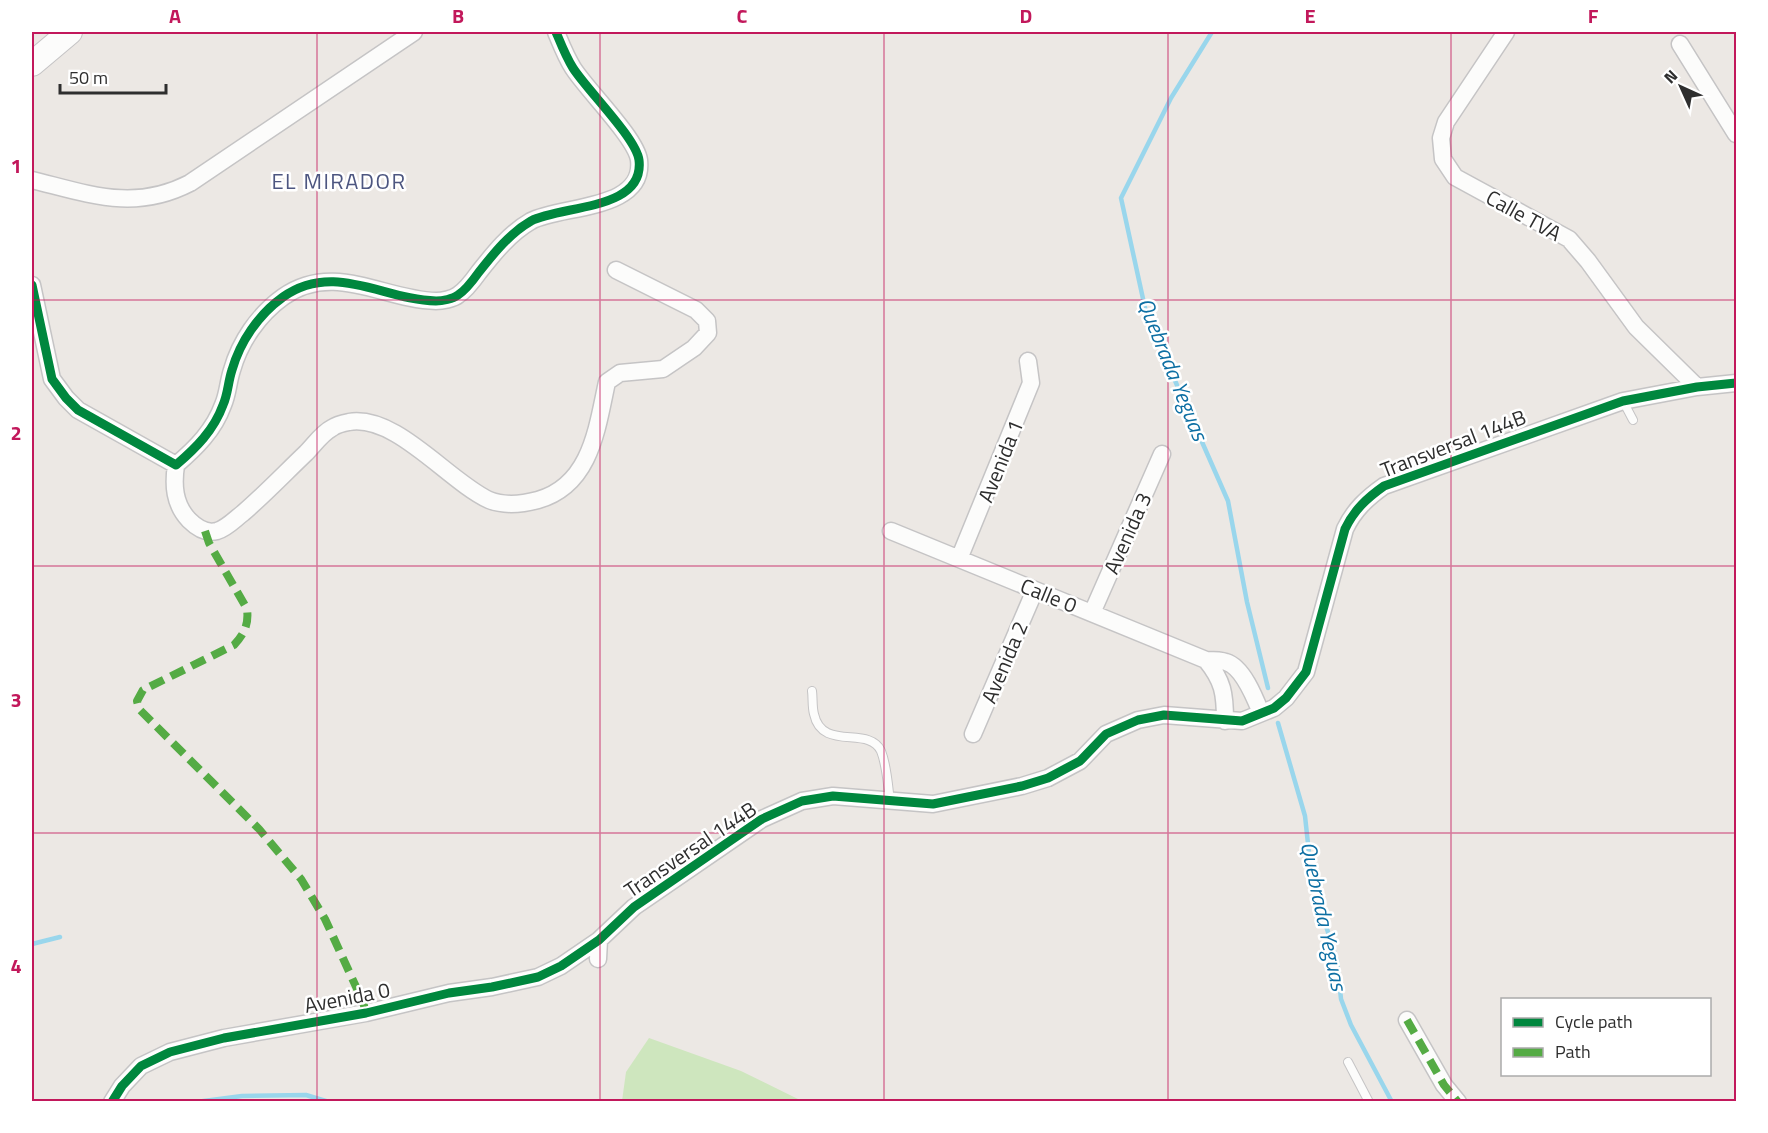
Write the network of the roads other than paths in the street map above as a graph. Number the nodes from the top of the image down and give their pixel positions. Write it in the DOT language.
graph roads {
  1 [pos="70,32"];
  2 [pos="414,32"];
  3 [pos="556,32"];
  4 [pos="1506,32"];
  5 [pos="1680,44"];
  6 [pos="32,63"];
  7 [pos="1737,134"];
  8 [pos="32,180"];
  9 [pos="616,270"];
  10 [pos="32,285"];
  11 [pos="1028,361"];
  12 [pos="1737,383"];
  13 [pos="1697,387"];
  14 [pos="1623,401"];
  15 [pos="1633,420"];
  16 [pos="1162,454"];
  17 [pos="176,465"];
  18 [pos="891,531"];
  19 [pos="959,559"];
  20 [pos="1035,590"];
  21 [pos="1092,613"];
  22 [pos="1206,660"];
  23 [pos="812,691"];
  24 [pos="1261,713"];
  25 [pos="1225,720"];
  26 [pos="973,734"];
  27 [pos="890,802"];
  28 [pos="599,940"];
  29 [pos="598,959"];
  30 [pos="1407,1020"];
  31 [pos="1347,1062"];
  32 [pos="112,1101"];
  33 [pos="1369,1101"];
  34 [pos="1458,1101"];
  1 -- 6 [label="main road"];
  2 -- 8 [label="street"];
  3 -- 17 [label="street"];
  4 -- 13 [label="street, Calle TVA"];
  5 -- 7 [label="street"];
  9 -- 17 [label="street"];
  10 -- 17 [label="street"];
  11 -- 19 [label="street, Avenida 1"];
  12 -- 13 [label="street, Transversal 144B"];
  13 -- 14 [label="street, Transversal 144B"];
  14 -- 15 [label="lane"];
  14 -- 24 [label="street, Transversal 144B"];
  16 -- 21 [label="street, Avenida 3"];
  18 -- 19 [label="street, Calle 0"];
  19 -- 20 [label="street, Calle 0"];
  20 -- 21 [label="street, Calle 0"];
  20 -- 26 [label="street, Avenida 2"];
  21 -- 22 [label="street, Calle 0"];
  22 -- 24 [label="street, Calle 0"];
  22 -- 25 [label="street"];
  23 -- 27 [label="lane"];
  24 -- 25 [label="street, Transversal 144B"];
  25 -- 27 [label="street, Transversal 144B"];
  27 -- 28 [label="street, Transversal 144B"];
  28 -- 29 [label="street"];
  28 -- 32 [label="street, Avenida 0"];
  30 -- 34 [label="street"];
  31 -- 33 [label="lane"];
}
